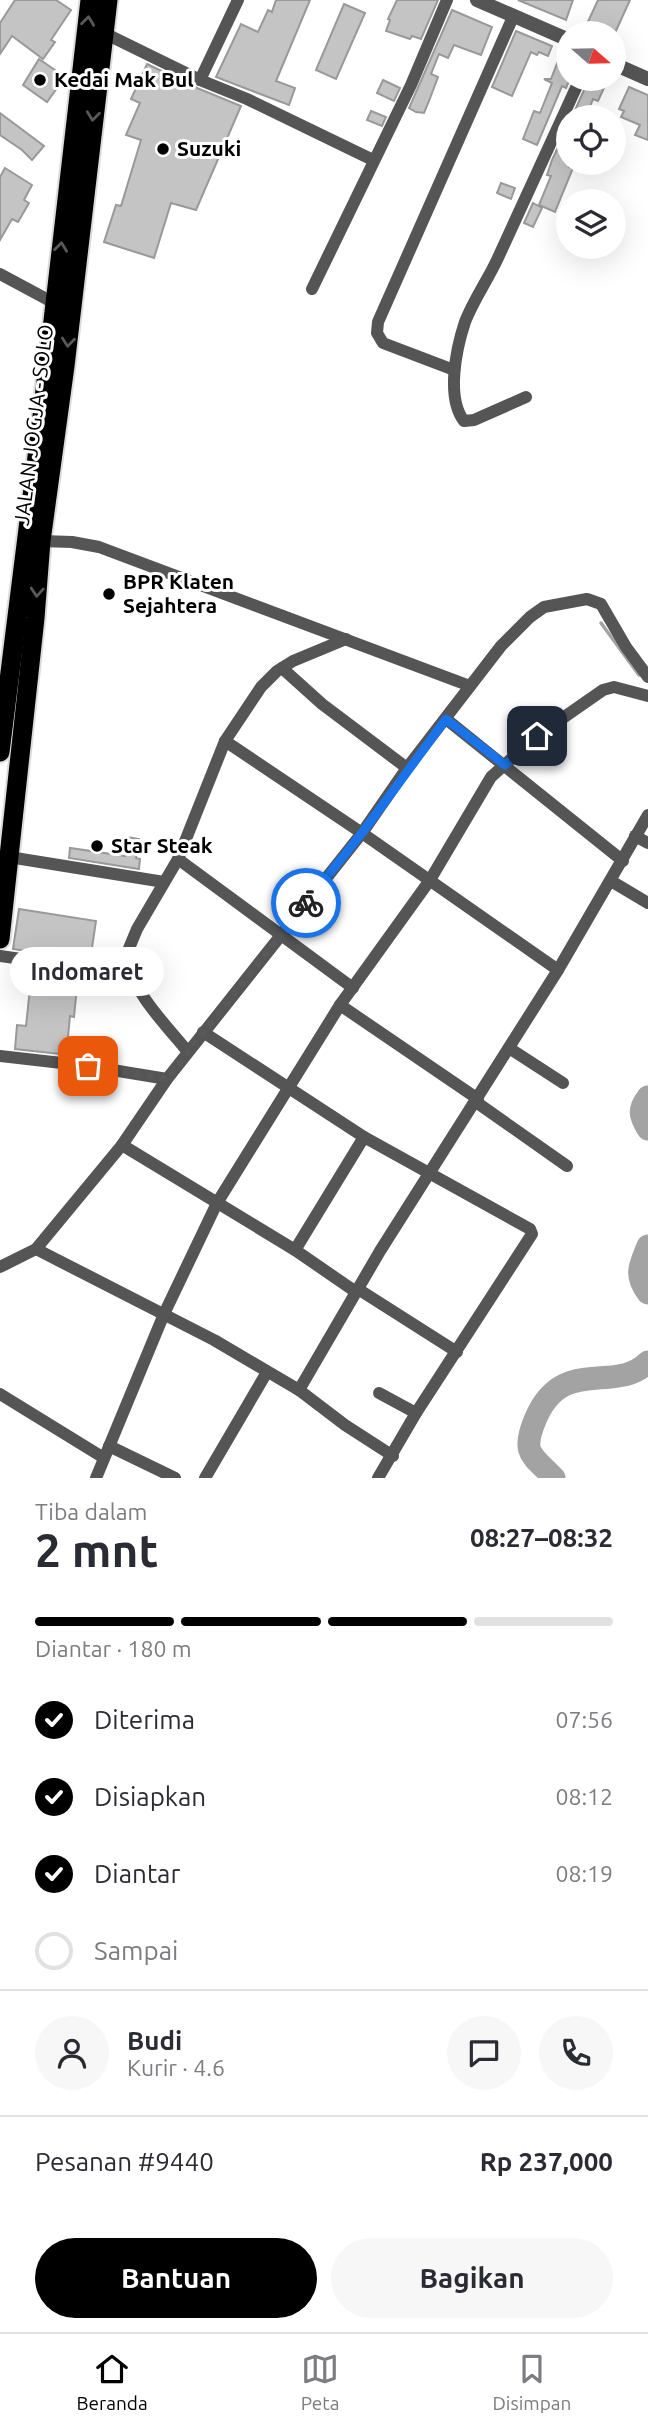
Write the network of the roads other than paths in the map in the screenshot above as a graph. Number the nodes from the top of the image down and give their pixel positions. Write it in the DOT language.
graph roads {
  1 [pos="90,0"];
  2 [pos="108,0"];
  3 [pos="238,0"];
  4 [pos="447,0"];
  5 [pos="477,0"];
  6 [pos="513,17"];
  7 [pos="104,33"];
  8 [pos="556,35"];
  9 [pos="626,69"];
  10 [pos="648,79"];
  11 [pos="200,80"];
  12 [pos="574,91"];
  13 [pos="373,160"];
  14 [pos="0,274"];
  15 [pos="312,289"];
  16 [pos="54,303"];
  17 [pos="454,370"];
  18 [pos="526,397"];
  19 [pos="41,541"];
  20 [pos="346,639"];
  21 [pos="5,667"];
  22 [pos="282,668"];
  23 [pos="648,677"];
  24 [pos="470,686"];
  25 [pos="648,696"];
  26 [pos="446,719"];
  27 [pos="225,741"];
  28 [pos="0,752"];
  29 [pos="505,765"];
  30 [pos="407,768"];
  31 [pos="648,815"];
  32 [pos="362,833"];
  33 [pos="635,836"];
  34 [pos="648,843"];
  35 [pos="9,857"];
  36 [pos="178,859"];
  37 [pos="623,861"];
  38 [pos="430,880"];
  39 [pos="611,881"];
  40 [pos="163,882"];
  41 [pos="648,903"];
  42 [pos="281,934"];
  43 [pos="0,939"];
  44 [pos="0,956"];
  45 [pos="558,970"];
  46 [pos="132,980"];
  47 [pos="353,988"];
  48 [pos="340,1005"];
  49 [pos="203,1032"];
  50 [pos="509,1048"];
  51 [pos="188,1052"];
  52 [pos="0,1056"];
  53 [pos="167,1079"];
  54 [pos="563,1083"];
  55 [pos="288,1089"];
  56 [pos="477,1101"];
  57 [pos="364,1137"];
  58 [pos="122,1145"];
  59 [pos="567,1166"];
  60 [pos="430,1175"];
  61 [pos="217,1203"];
  62 [pos="36,1249"];
  63 [pos="295,1250"];
  64 [pos="0,1267"];
  65 [pos="357,1291"];
  66 [pos="164,1314"];
  67 [pos="457,1352"];
  68 [pos="267,1373"];
  69 [pos="299,1390"];
  70 [pos="379,1393"];
  71 [pos="0,1394"];
  72 [pos="416,1413"];
  73 [pos="106,1452"];
  74 [pos="393,1456"];
  75 [pos="96,1478"];
  76 [pos="175,1478"];
  77 [pos="205,1478"];
  78 [pos="378,1478"];
  16 -- 1 [label="highway, JALAN JOGJA - SOLO, one-way"];
  2 -- 7 [label="highway, JALAN JOGJA - SOLO"];
  3 -- 11 [label="street"];
  4 -- 13 [label="street"];
  5 -- 6 [label="street"];
  6 -- 8 [label="street"];
  6 -- 17 [label="street"];
  7 -- 11 [label="street"];
  7 -- 19 [label="highway, JALAN JOGJA - SOLO, one-way"];
  9 -- 10 [label="street"];
  11 -- 13 [label="street"];
  12 -- 17 [label="street"];
  13 -- 15 [label="street"];
  14 -- 16 [label="street"];
  16 -- 21 [label="highway, JALAN JOGJA - SOLO"];
  17 -- 18 [label="street"];
  19 -- 20 [label="street"];
  19 -- 35 [label="highway, JALAN JOGJA - SOLO, one-way"];
  20 -- 22 [label="street"];
  20 -- 24 [label="street"];
  21 -- 28 [label="highway, JALAN JOGJA - SOLO"];
  22 -- 27 [label="street"];
  22 -- 30 [label="street"];
  23 -- 24 [label="street"];
  24 -- 26 [label="street"];
  25 -- 29 [label="street"];
  26 -- 29 [label="street"];
  26 -- 30 [label="street"];
  27 -- 32 [label="street"];
  27 -- 36 [label="street"];
  29 -- 37 [label="street"];
  29 -- 38 [label="street"];
  30 -- 32 [label="street"];
  31 -- 33 [label="street"];
  32 -- 38 [label="street"];
  32 -- 42 [label="street"];
  33 -- 34 [label="street"];
  33 -- 37 [label="street"];
  35 -- 40 [label="street"];
  35 -- 43 [label="highway, JALAN JOGJA - SOLO"];
  36 -- 40 [label="street"];
  36 -- 42 [label="street"];
  37 -- 39 [label="street"];
  38 -- 45 [label="street"];
  38 -- 47 [label="street"];
  39 -- 41 [label="street"];
  39 -- 45 [label="street"];
  40 -- 46 [label="street"];
  42 -- 47 [label="street"];
  42 -- 49 [label="street"];
  44 -- 46 [label="street"];
  45 -- 50 [label="street"];
  46 -- 51 [label="street"];
  47 -- 48 [label="street"];
  48 -- 55 [label="street"];
  48 -- 56 [label="street"];
  49 -- 51 [label="street"];
  49 -- 55 [label="street"];
  50 -- 54 [label="street"];
  50 -- 56 [label="street"];
  51 -- 53 [label="street"];
  52 -- 53 [label="street"];
  53 -- 58 [label="street"];
  55 -- 57 [label="street"];
  55 -- 61 [label="street"];
  56 -- 59 [label="street"];
  56 -- 60 [label="street"];
  57 -- 60 [label="street"];
  57 -- 63 [label="street"];
  58 -- 61 [label="street"];
  58 -- 62 [label="street"];
  60 -- 65 [label="street"];
  60 -- 67 [label="street"];
  61 -- 63 [label="street"];
  61 -- 66 [label="street"];
  62 -- 64 [label="street"];
  62 -- 66 [label="street"];
  63 -- 65 [label="street"];
  65 -- 67 [label="street"];
  65 -- 69 [label="street"];
  66 -- 68 [label="street"];
  66 -- 73 [label="street"];
  67 -- 72 [label="street"];
  68 -- 69 [label="street"];
  68 -- 77 [label="street"];
  69 -- 74 [label="street"];
  70 -- 72 [label="street"];
  71 -- 73 [label="street"];
  72 -- 74 [label="street"];
  73 -- 75 [label="street"];
  73 -- 76 [label="street"];
  74 -- 78 [label="street"];
}
